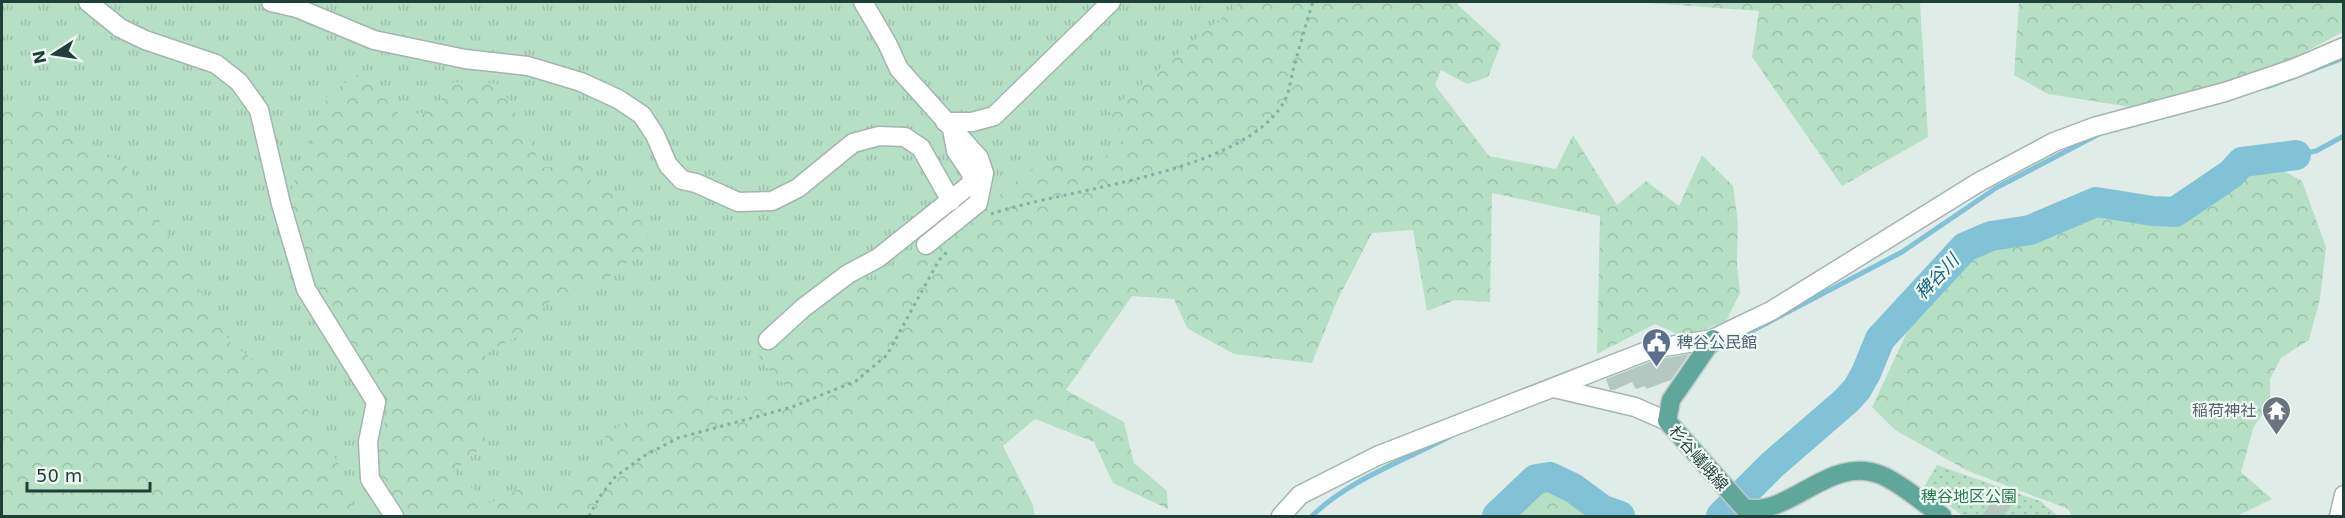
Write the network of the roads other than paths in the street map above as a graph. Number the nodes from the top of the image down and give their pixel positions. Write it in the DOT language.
graph roads {
  1 [pos="88,2"];
  2 [pos="271,2"];
  3 [pos="863,2"];
  4 [pos="1111,2"];
  5 [pos="2343,47"];
  6 [pos="950,130"];
  7 [pos="930,160"];
  8 [pos="951,201"];
  9 [pos="926,245"];
  10 [pos="1713,339"];
  11 [pos="768,340"];
  12 [pos="1554,388"];
  13 [pos="1667,421"];
  14 [pos="1751,513"];
  15 [pos="394,516"];
  16 [pos="1281,516"];
  17 [pos="1942,516"];
  1 -- 15 [label="street"];
  2 -- 7 [label="street"];
  3 -- 6 [label="street"];
  4 -- 6 [label="street"];
  5 -- 10 [label="street"];
  6 -- 7 [label="street"];
  6 -- 8 [label="street"];
  6 -- 9 [label="street"];
  7 -- 8 [label="street"];
  8 -- 11 [label="street"];
  10 -- 12 [label="street"];
  10 -- 13 [label="main road, 杉谷嶬峨線"];
  12 -- 13 [label="street"];
  12 -- 16 [label="street"];
  13 -- 14 [label="main road, 杉谷嶬峨線"];
  14 -- 17 [label="main road, 杉谷嶬峨線"];
}
